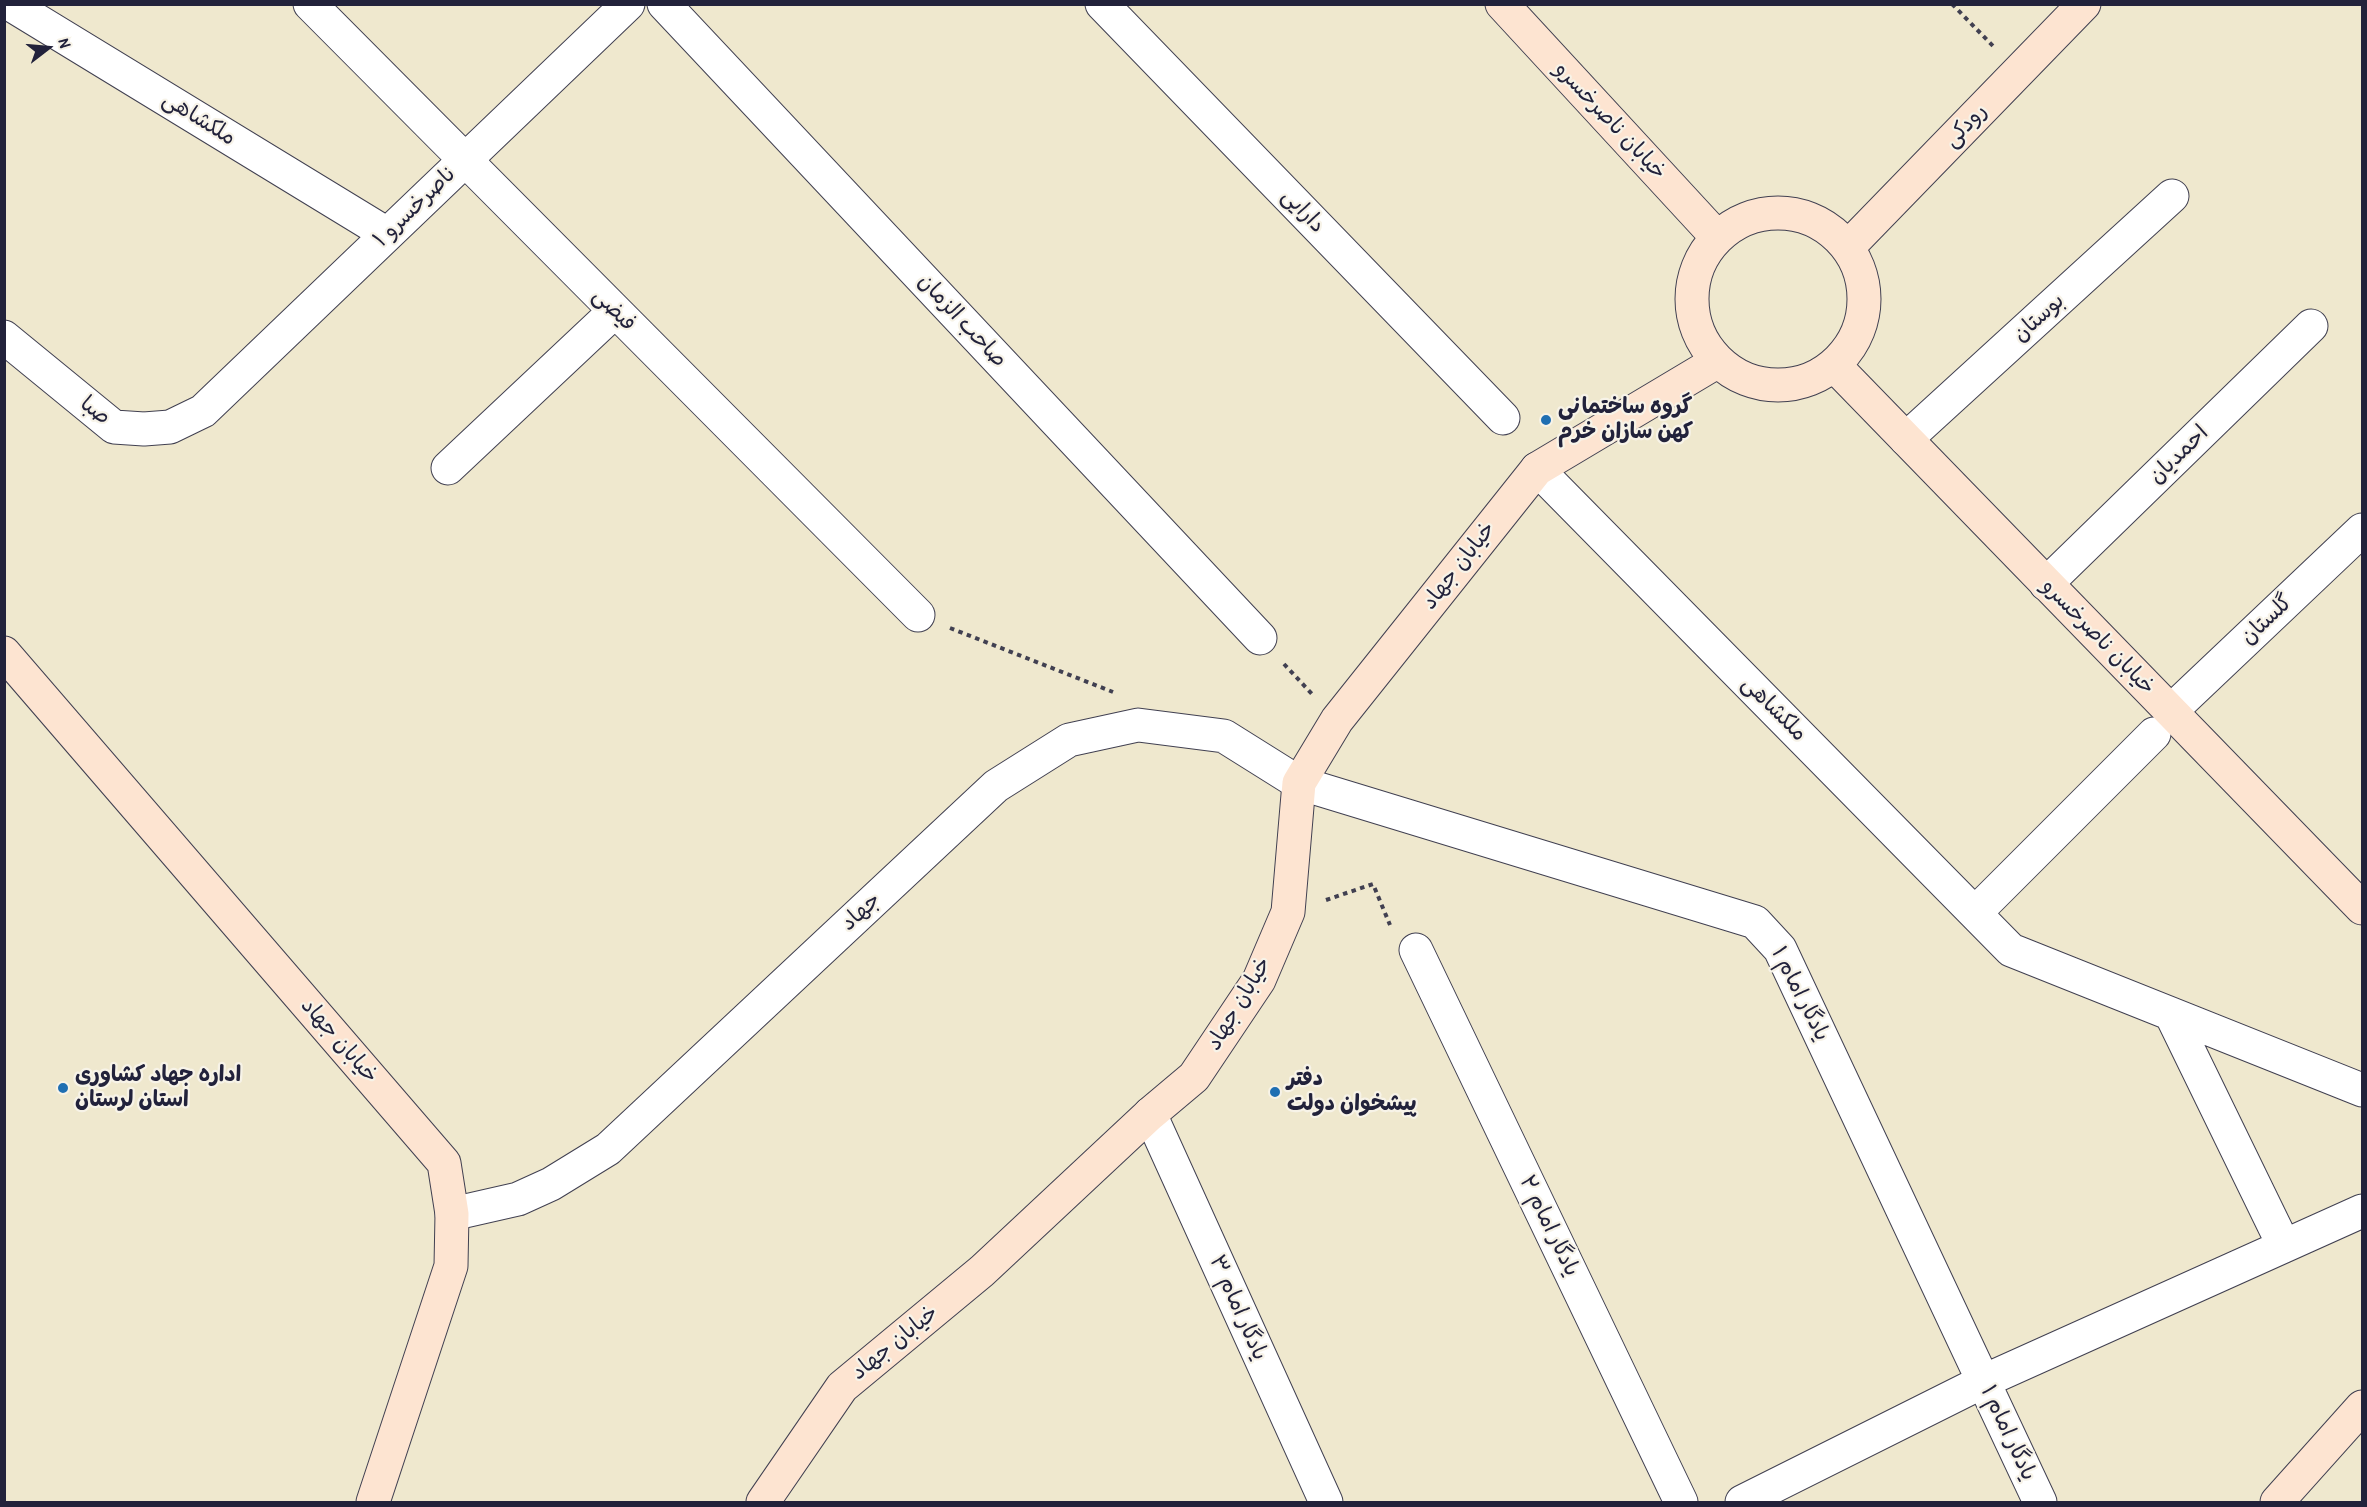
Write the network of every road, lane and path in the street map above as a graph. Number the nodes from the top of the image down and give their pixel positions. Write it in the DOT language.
graph roads {
  1 [pos="10,4"];
  2 [pos="310,4"];
  3 [pos="628,4"];
  4 [pos="664,4"];
  5 [pos="1102,4"];
  6 [pos="1502,4"];
  7 [pos="1952,4"];
  8 [pos="2084,4"];
  9 [pos="2018,72"];
  10 [pos="465,160"];
  11 [pos="2172,196"];
  12 [pos="387,234"];
  13 [pos="1718,237"];
  14 [pos="1848,247"];
  15 [pos="615,311"];
  16 [pos="2312,326"];
  17 [pos="4,337"];
  18 [pos="1718,361"];
  19 [pos="1834,365"];
  20 [pos="203,411"];
  21 [pos="1503,418"];
  22 [pos="1906,439"];
  23 [pos="448,468"];
  24 [pos="1537,469"];
  25 [pos="2362,530"];
  26 [pos="2046,584"];
  27 [pos="918,615"];
  28 [pos="1260,638"];
  29 [pos="4,652"];
  30 [pos="1115,693"];
  31 [pos="1337,720"];
  32 [pos="2162,723"];
  33 [pos="1299,783"];
  34 [pos="2362,908"];
  35 [pos="1288,912"];
  36 [pos="1975,913"];
  37 [pos="1416,950"];
  38 [pos="2171,1014"];
  39 [pos="2362,1089"];
  40 [pos="1150,1114"];
  41 [pos="2362,1211"];
  42 [pos="452,1214"];
  43 [pos="2284,1246"];
  44 [pos="1984,1381"];
  45 [pos="2362,1407"];
  46 [pos="373,1503"];
  47 [pos="763,1503"];
  48 [pos="1326,1503"];
  49 [pos="1681,1503"];
  50 [pos="1742,1503"];
  51 [pos="2040,1503"];
  52 [pos="2277,1503"];
  1 -- 12 [label="street, ملکشاهی"];
  2 -- 10 [label="street, فیضی"];
  3 -- 10 [label="street, ناصرخسرو ۱"];
  4 -- 28 [label="street, صاحب الزمان"];
  5 -- 21 [label="street, دارایی"];
  6 -- 13 [label="main road, خیابان ناصرخسرو"];
  7 -- 9 [label="path"];
  8 -- 9 [label="main road, رودکی"];
  9 -- 14 [label="main road, رودکی"];
  10 -- 12 [label="street, ناصرخسرو ۱"];
  10 -- 15 [label="street, فیضی"];
  11 -- 22 [label="street, بوستان"];
  12 -- 20 [label="street, ناصرخسرو ۱"];
  13 -- 14 [label="main road"];
  13 -- 18 [label="main road"];
  14 -- 19 [label="main road"];
  15 -- 23 [label="street"];
  15 -- 27 [label="street, فیضی"];
  16 -- 26 [label="street, احمدیان"];
  17 -- 20 [label="street, صبا"];
  18 -- 19 [label="main road"];
  18 -- 24 [label="main road, خیابان جهاد"];
  19 -- 22 [label="main road, خیابان ناصرخسرو"];
  22 -- 26 [label="main road, خیابان ناصرخسرو"];
  24 -- 31 [label="main road, خیابان جهاد"];
  24 -- 36 [label="street, ملکشاهی"];
  25 -- 32 [label="street, گلستان"];
  26 -- 32 [label="main road, خیابان ناصرخسرو"];
  27 -- 30 [label="path"];
  28 -- 31 [label="path"];
  29 -- 42 [label="main road, خیابان جهاد"];
  31 -- 33 [label="main road, خیابان جهاد"];
  32 -- 34 [label="main road, خیابان ناصرخسرو"];
  32 -- 36 [label="street, گلستان"];
  33 -- 35 [label="main road, خیابان جهاد"];
  33 -- 42 [label="street, جهاد"];
  33 -- 44 [label="street, یادگار امام ۱"];
  35 -- 37 [label="path"];
  35 -- 40 [label="main road, خیابان جهاد"];
  36 -- 38 [label="street, ملکشاهی"];
  37 -- 49 [label="street, یادگار امام ۲"];
  38 -- 39 [label="street"];
  38 -- 43 [label="street"];
  40 -- 47 [label="main road, خیابان جهاد"];
  40 -- 48 [label="street, یادگار امام ۳"];
  41 -- 43 [label="street"];
  42 -- 46 [label="main road, خیابان جهاد"];
  43 -- 44 [label="street"];
  44 -- 50 [label="street"];
  44 -- 51 [label="street, یادگار امام ۱"];
  45 -- 52 [label="main road"];
}
